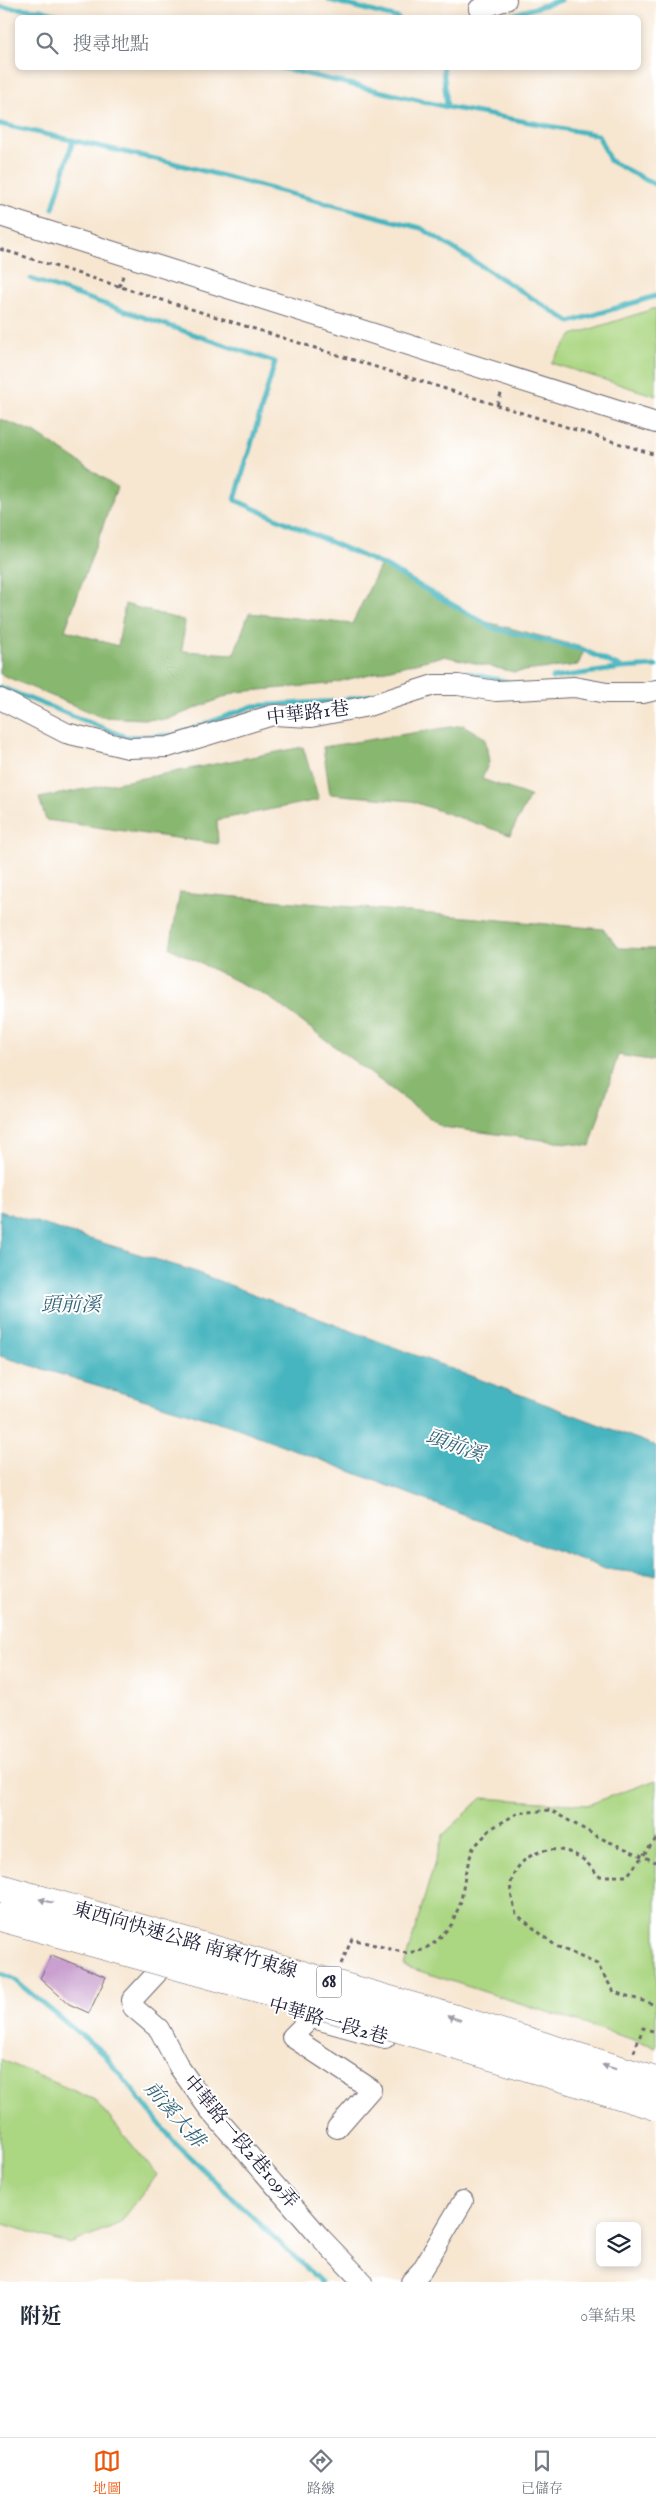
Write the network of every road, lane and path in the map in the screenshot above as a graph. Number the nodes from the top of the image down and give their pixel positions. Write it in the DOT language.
graph roads {
  1 [pos="506,0"];
  2 [pos="479,8"];
  3 [pos="0,216"];
  4 [pos="0,249"];
  5 [pos="656,423"];
  6 [pos="656,455"];
  7 [pos="656,690"];
  8 [pos="0,699"];
  9 [pos="656,1839"];
  10 [pos="643,1857"];
  11 [pos="656,1862"];
  12 [pos="0,1888"];
  13 [pos="0,1917"];
  14 [pos="0,1928"];
  15 [pos="341,1965"];
  16 [pos="157,1973"];
  17 [pos="656,2005"];
  18 [pos="312,2017"];
  19 [pos="656,2032"];
  20 [pos="632,2057"];
  21 [pos="656,2081"];
  22 [pos="656,2106"];
  23 [pos="656,2119"];
  24 [pos="337,2128"];
  25 [pos="463,2201"];
  26 [pos="363,2282"];
  27 [pos="411,2282"];
  1 -- 2 [label="street"];
  3 -- 5 [label="street"];
  4 -- 6 [label="path"];
  7 -- 8 [label="street, 中華路1巷"];
  9 -- 10 [label="path"];
  10 -- 11 [label="path"];
  10 -- 15 [label="path"];
  10 -- 17 [label="path"];
  21 -- 12 [label="highway, 東西向快速公路 南寮竹東線 / 68, one-way, bridge"];
  13 -- 22 [label="highway, 東西向快速公路 南寮竹東線 / 68, bridge"];
  14 -- 16 [label="street, 中華路一段2巷"];
  16 -- 18 [label="street, 中華路一段2巷"];
  16 -- 26 [label="street, 中華路一段2巷109弄"];
  18 -- 23 [label="street, 中華路一段2巷"];
  18 -- 24 [label="street"];
  19 -- 20 [label="path"];
  25 -- 27 [label="street"];
}
